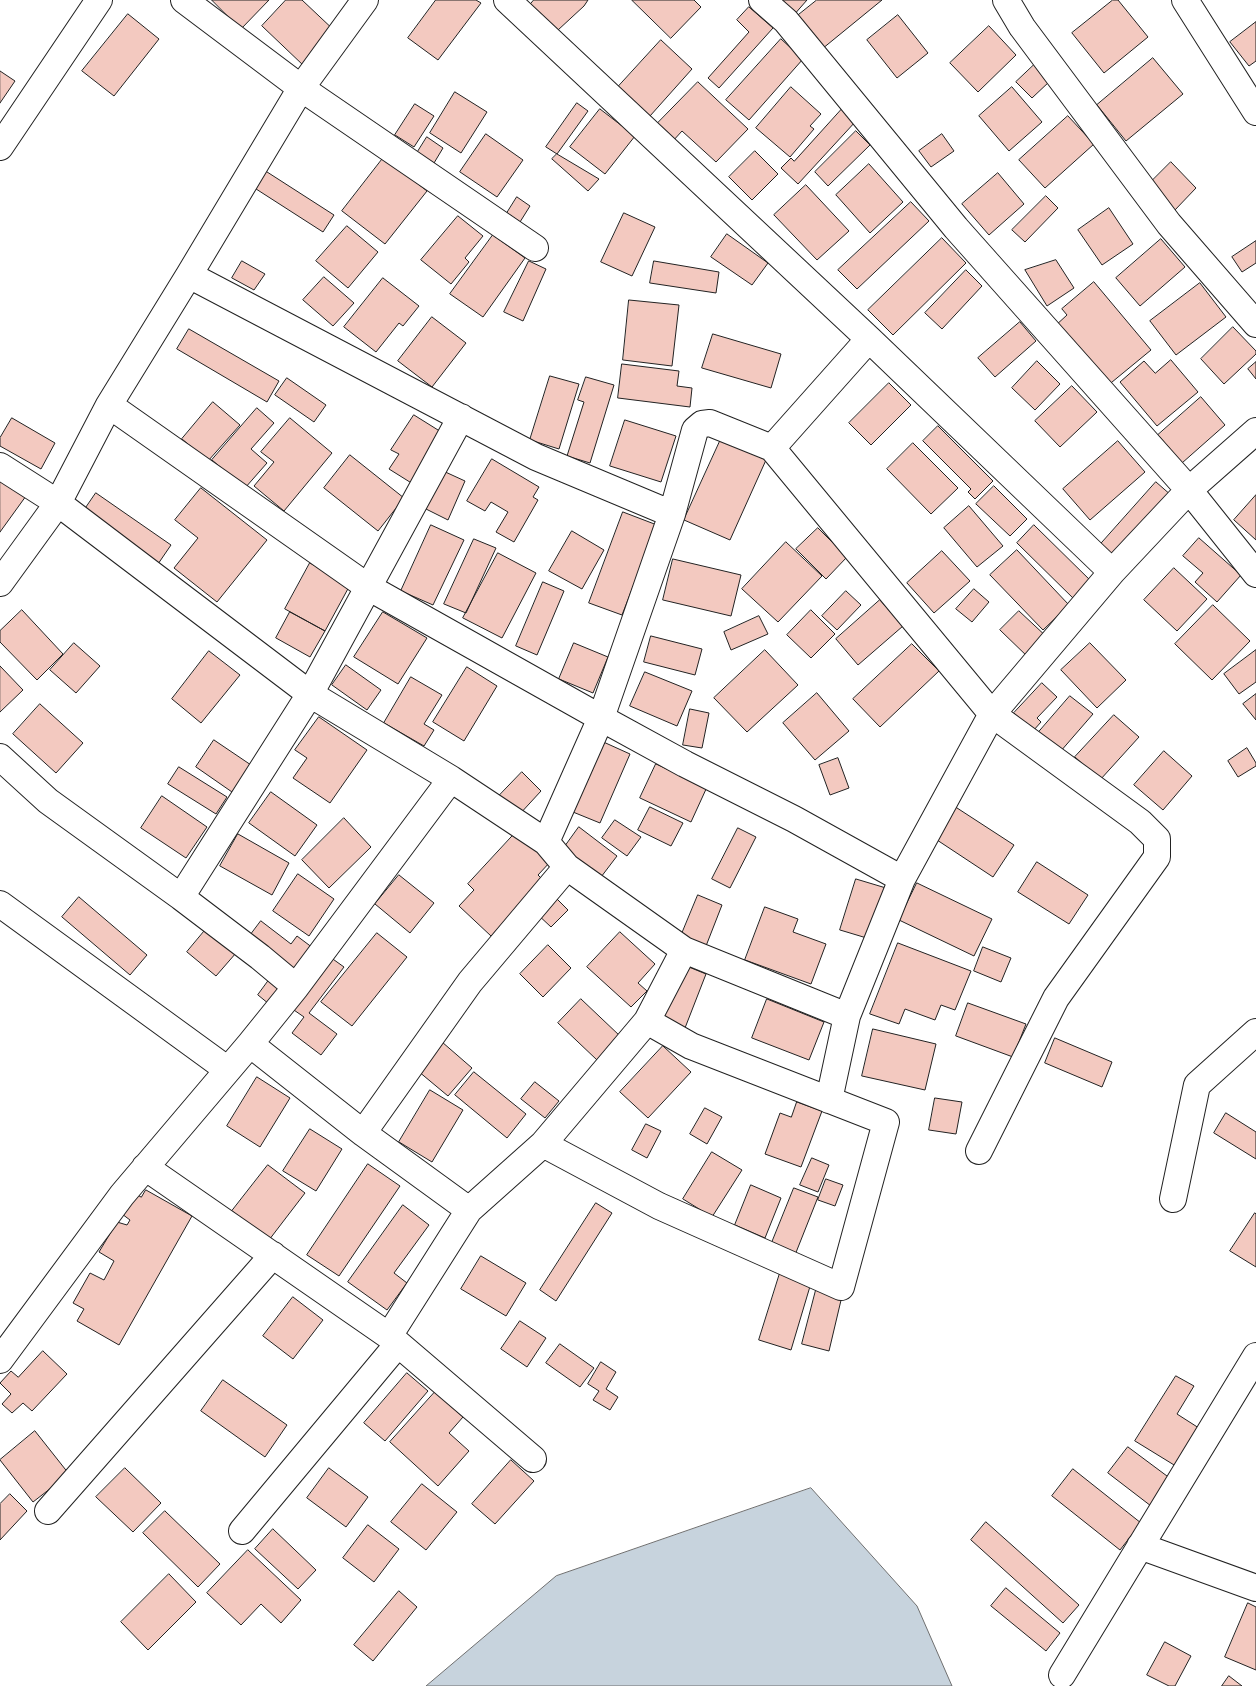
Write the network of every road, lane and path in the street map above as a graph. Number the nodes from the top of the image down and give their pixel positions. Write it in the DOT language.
graph roads {
  1 [pos="99,0"];
  2 [pos="184,0"];
  3 [pos="366,0"];
  4 [pos="508,0"];
  5 [pos="762,0"];
  6 [pos="1006,0"];
  7 [pos="1185,0"];
  8 [pos="301,88"];
  9 [pos="1252,96"];
  10 [pos="4,135"];
  11 [pos="535,248"];
  12 [pos="189,275"];
  13 [pos="1256,324"];
  14 [pos="870,339"];
  15 [pos="109,405"];
  16 [pos="461,417"];
  17 [pos="1256,431"];
  18 [pos="772,448"];
  19 [pos="0,466"];
  20 [pos="1189,490"];
  21 [pos="58,503"];
  22 [pos="672,514"];
  23 [pos="1112,572"];
  24 [pos="1256,574"];
  25 [pos="0,583"];
  26 [pos="368,587"];
  27 [pos="310,694"];
  28 [pos="992,714"];
  29 [pos="601,718"];
  30 [pos="0,757"];
  31 [pos="451,779"];
  32 [pos="546,842"];
  33 [pos="567,867"];
  34 [pos="902,879"];
  35 [pos="181,897"];
  36 [pos="0,904"];
  37 [pos="684,950"];
  38 [pos="296,987"];
  39 [pos="847,1016"];
  40 [pos="647,1021"];
  41 [pos="1256,1032"];
  42 [pos="250,1044"];
  43 [pos="228,1070"];
  44 [pos="829,1100"];
  45 [pos="363,1133"];
  46 [pos="543,1144"];
  47 [pos="979,1151"];
  48 [pos="145,1167"];
  49 [pos="1173,1199"];
  50 [pos="469,1210"];
  51 [pos="273,1256"];
  52 [pos="394,1340"];
  53 [pos="1256,1356"];
  54 [pos="0,1360"];
  55 [pos="533,1459"];
  56 [pos="48,1511"];
  57 [pos="242,1531"];
  58 [pos="1140,1546"];
  59 [pos="1256,1588"];
  60 [pos="1062,1675"];
  1 -- 10 [label="street"];
  2 -- 8 [label="street"];
  3 -- 8 [label="street"];
  4 -- 14 [label="street"];
  5 -- 20 [label="street"];
  6 -- 13 [label="street"];
  7 -- 9 [label="street"];
  8 -- 11 [label="street"];
  8 -- 12 [label="street"];
  12 -- 15 [label="street"];
  12 -- 16 [label="street"];
  14 -- 18 [label="street"];
  14 -- 23 [label="street"];
  15 -- 21 [label="street"];
  15 -- 26 [label="street"];
  16 -- 22 [label="street"];
  16 -- 26 [label="street"];
  17 -- 20 [label="street"];
  18 -- 22 [label="street"];
  18 -- 28 [label="street"];
  19 -- 21 [label="street"];
  20 -- 23 [label="street"];
  20 -- 24 [label="street"];
  21 -- 25 [label="street"];
  21 -- 27 [label="street"];
  22 -- 29 [label="street"];
  23 -- 28 [label="street"];
  26 -- 27 [label="street"];
  26 -- 29 [label="street"];
  27 -- 31 [label="street"];
  27 -- 35 [label="street"];
  28 -- 34 [label="street"];
  28 -- 47 [label="street"];
  29 -- 32 [label="street"];
  29 -- 34 [label="street"];
  30 -- 35 [label="street"];
  31 -- 32 [label="street"];
  31 -- 38 [label="street"];
  32 -- 33 [label="street"];
  33 -- 37 [label="street"];
  33 -- 45 [label="street"];
  34 -- 39 [label="street"];
  35 -- 38 [label="street"];
  36 -- 43 [label="street"];
  37 -- 39 [label="street"];
  37 -- 40 [label="street"];
  38 -- 42 [label="street"];
  39 -- 44 [label="street"];
  40 -- 44 [label="street"];
  40 -- 46 [label="street"];
  41 -- 49 [label="street"];
  42 -- 43 [label="street"];
  42 -- 45 [label="street"];
  43 -- 48 [label="street"];
  44 -- 46 [label="street"];
  45 -- 50 [label="street"];
  46 -- 50 [label="street"];
  48 -- 51 [label="street"];
  48 -- 54 [label="street"];
  50 -- 52 [label="street"];
  51 -- 52 [label="street"];
  51 -- 56 [label="street"];
  52 -- 55 [label="street"];
  52 -- 57 [label="street"];
  53 -- 58 [label="street"];
  58 -- 59 [label="street"];
  58 -- 60 [label="street"];
}
